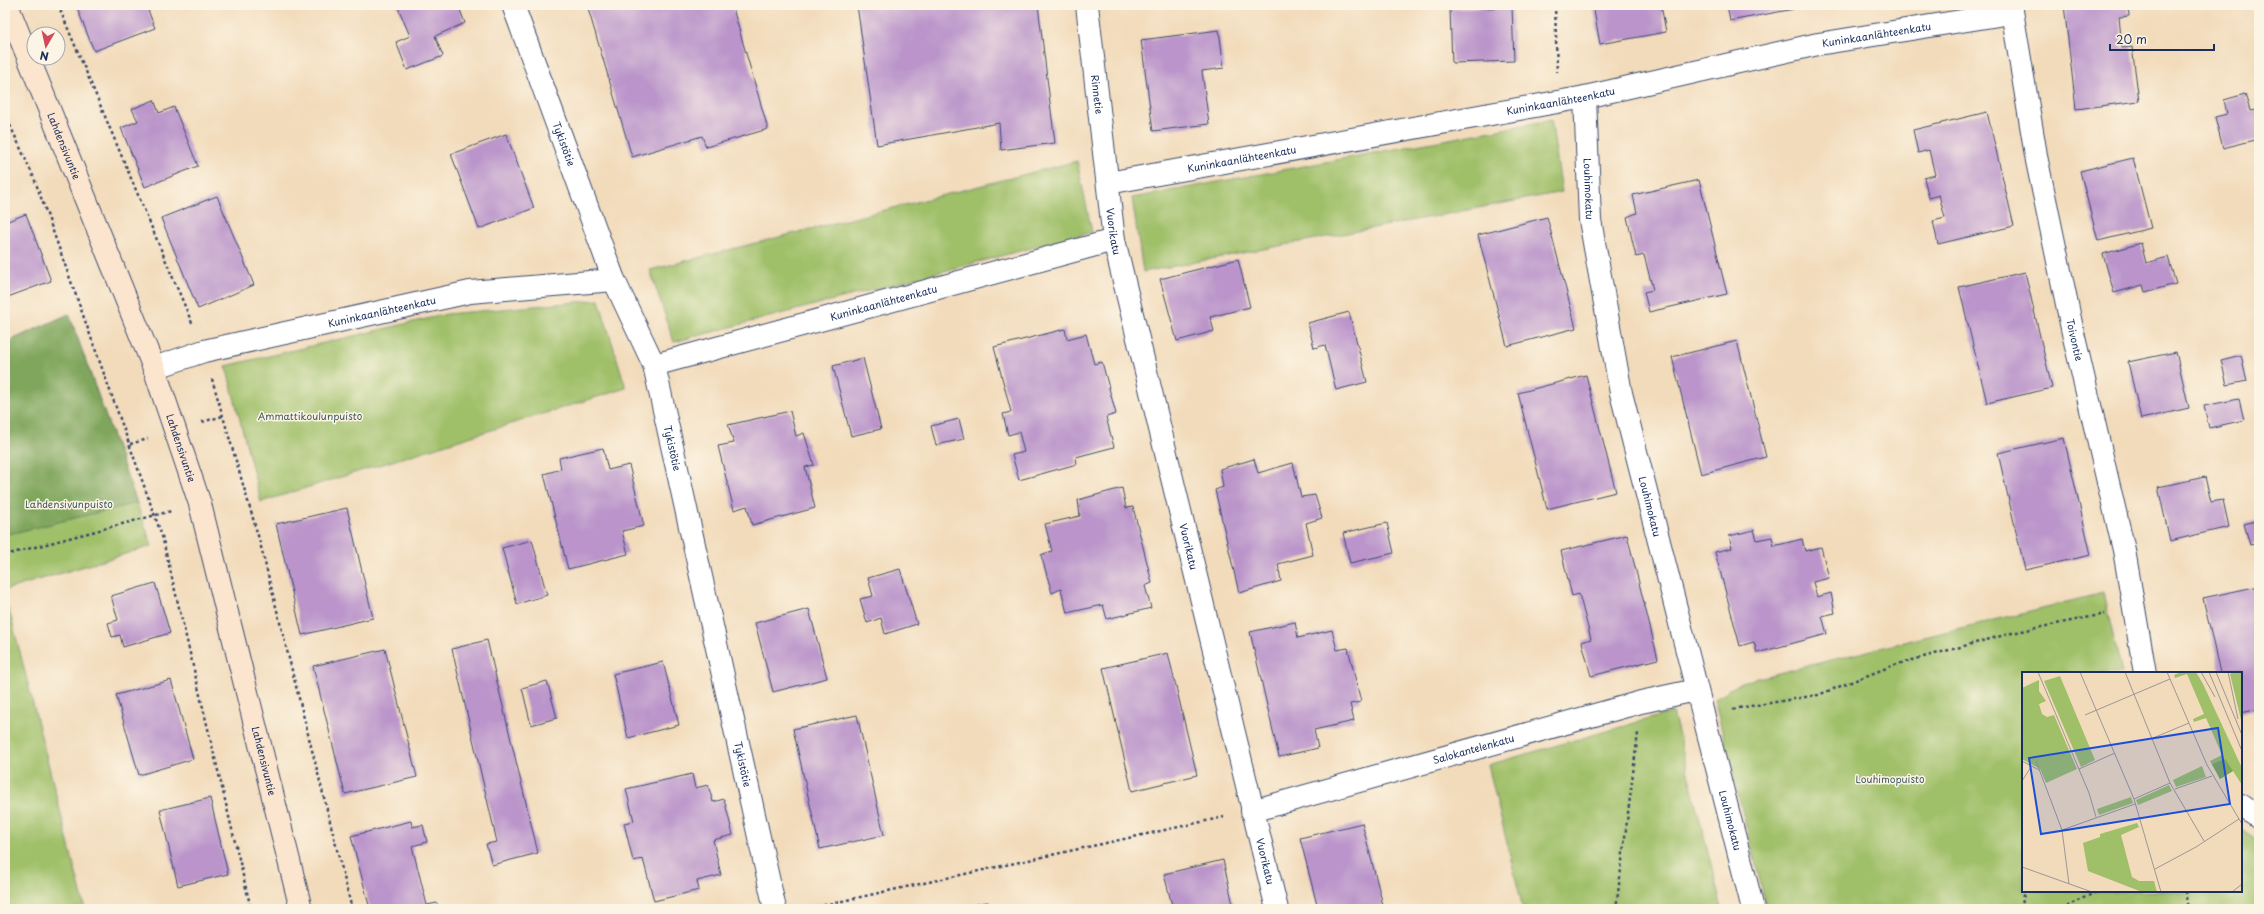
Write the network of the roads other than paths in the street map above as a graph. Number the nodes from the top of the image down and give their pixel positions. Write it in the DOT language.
graph roads {
  1 [pos="7,5"];
  2 [pos="512,5"];
  3 [pos="1087,5"];
  4 [pos="2011,9"];
  5 [pos="1585,97"];
  6 [pos="1108,183"];
  7 [pos="1114,240"];
  8 [pos="614,280"];
  9 [pos="654,365"];
  10 [pos="154,368"];
  11 [pos="2145,672"];
  12 [pos="1696,690"];
  13 [pos="1252,811"];
  14 [pos="302,909"];
  15 [pos="775,909"];
  16 [pos="1277,909"];
  17 [pos="1753,909"];
  1 -- 10 [label="main road, Lahdensivuntie"];
  2 -- 8 [label="street, Tykistötie"];
  3 -- 6 [label="street, Rinnetie"];
  4 -- 5 [label="street, Kuninkaanlähteenkatu"];
  4 -- 11 [label="street, Toivontie"];
  5 -- 6 [label="street, Kuninkaanlähteenkatu"];
  5 -- 12 [label="street, Louhimokatu"];
  6 -- 7 [label="street, Vuorikatu"];
  7 -- 9 [label="street, Kuninkaanlähteenkatu"];
  7 -- 13 [label="street, Vuorikatu"];
  8 -- 9 [label="street, Tykistötie"];
  8 -- 10 [label="street, Kuninkaanlähteenkatu"];
  9 -- 15 [label="street, Tykistötie"];
  10 -- 14 [label="main road, Lahdensivuntie"];
  12 -- 13 [label="street, Salokantelenkatu"];
  12 -- 17 [label="street, Louhimokatu"];
  13 -- 16 [label="street, Vuorikatu"];
}
